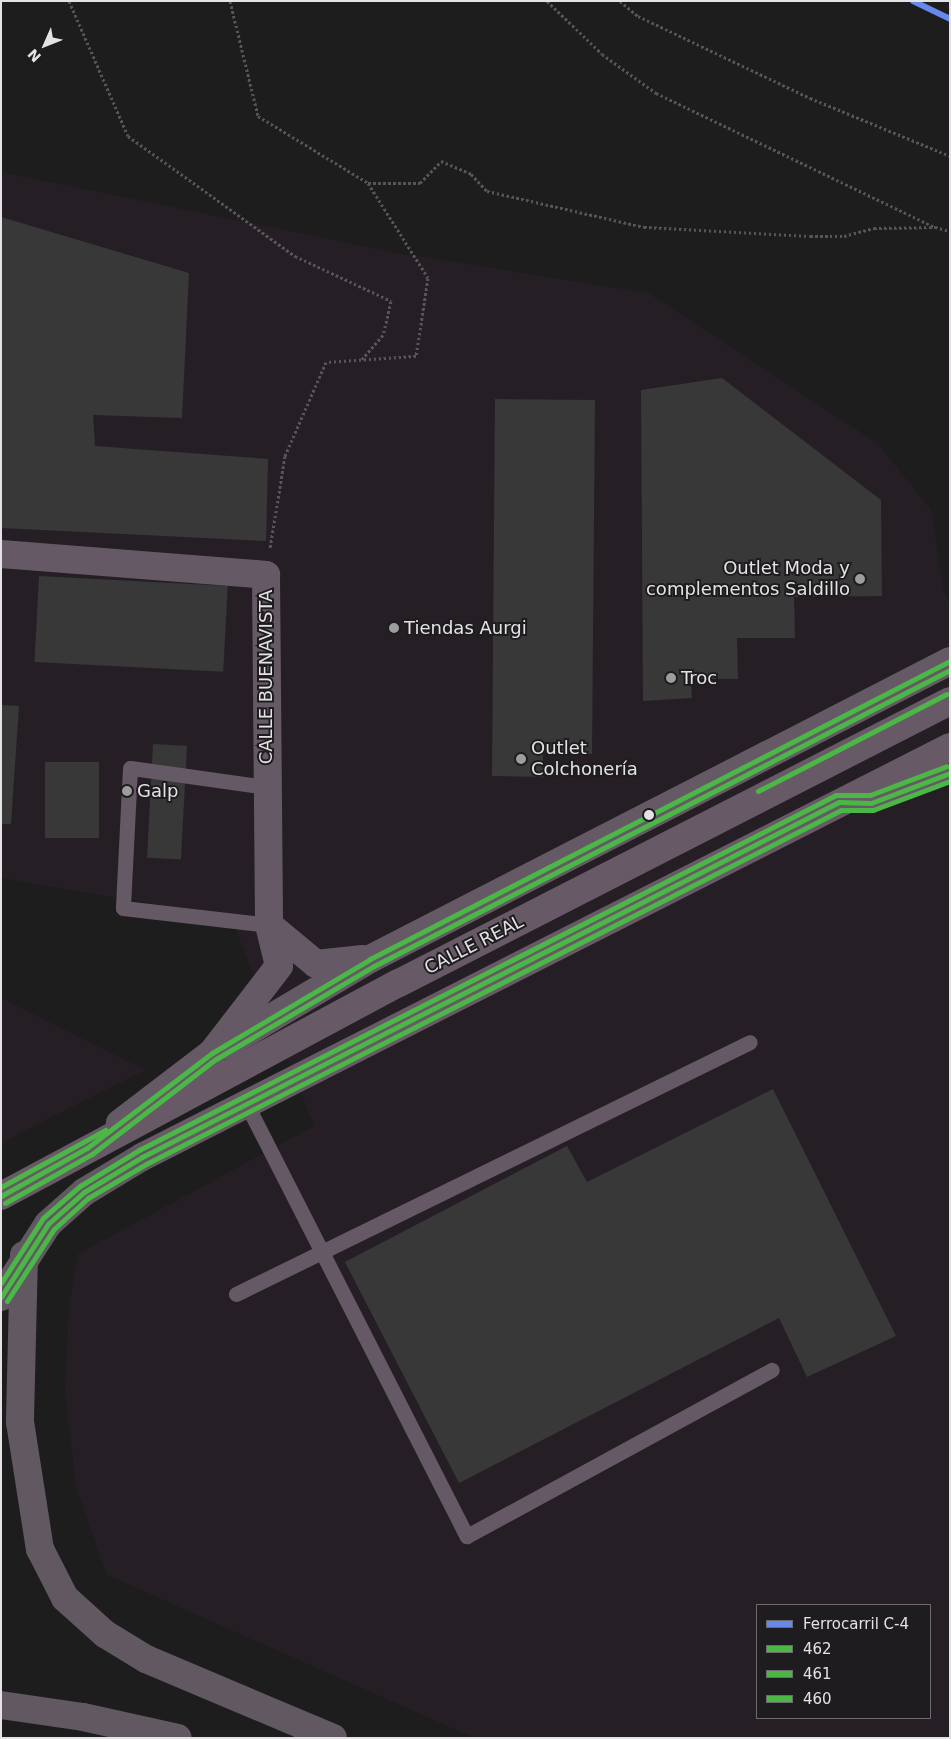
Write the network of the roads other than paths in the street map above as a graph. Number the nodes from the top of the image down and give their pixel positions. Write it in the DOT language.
graph roads {
  1 [pos="1,554"];
  2 [pos="950,661"];
  3 [pos="950,701"];
  4 [pos="950,747"];
  5 [pos="950,773"];
  6 [pos="266,787"];
  7 [pos="839,802"];
  8 [pos="269,925"];
  9 [pos="370,959"];
  10 [pos="750,1042"];
  11 [pos="212,1054"];
  12 [pos="247,1105"];
  13 [pos="87,1148"];
  14 [pos="142,1157"];
  15 [pos="1,1196"];
  16 [pos="322,1252"];
  17 [pos="24,1255"];
  18 [pos="236,1294"];
  19 [pos="1,1297"];
  20 [pos="772,1370"];
  21 [pos="1,1706"];
  22 [pos="178,1738"];
  23 [pos="333,1738"];
  1 -- 6 [label="street, CALLE BUENAVISTA"];
  2 -- 9 [label="street"];
  3 -- 13 [label="main road, CALLE REAL"];
  4 -- 7 [label="main road"];
  5 -- 7 [label="lane"];
  6 -- 8 [label="street, CALLE BUENAVISTA"];
  6 -- 8 [label="lane"];
  7 -- 12 [label="main road"];
  8 -- 9 [label="street"];
  8 -- 11 [label="street, CALLE BUENAVISTA"];
  9 -- 11 [label="street"];
  10 -- 16 [label="lane"];
  11 -- 13 [label="street, CALLE BUENAVISTA"];
  12 -- 14 [label="main road"];
  12 -- 16 [label="lane"];
  13 -- 15 [label="main road, CALLE REAL"];
  14 -- 17 [label="highway"];
  16 -- 18 [label="lane"];
  16 -- 20 [label="lane"];
  17 -- 19 [label="highway"];
  17 -- 23 [label="highway"];
  21 -- 22 [label="highway"];
}
